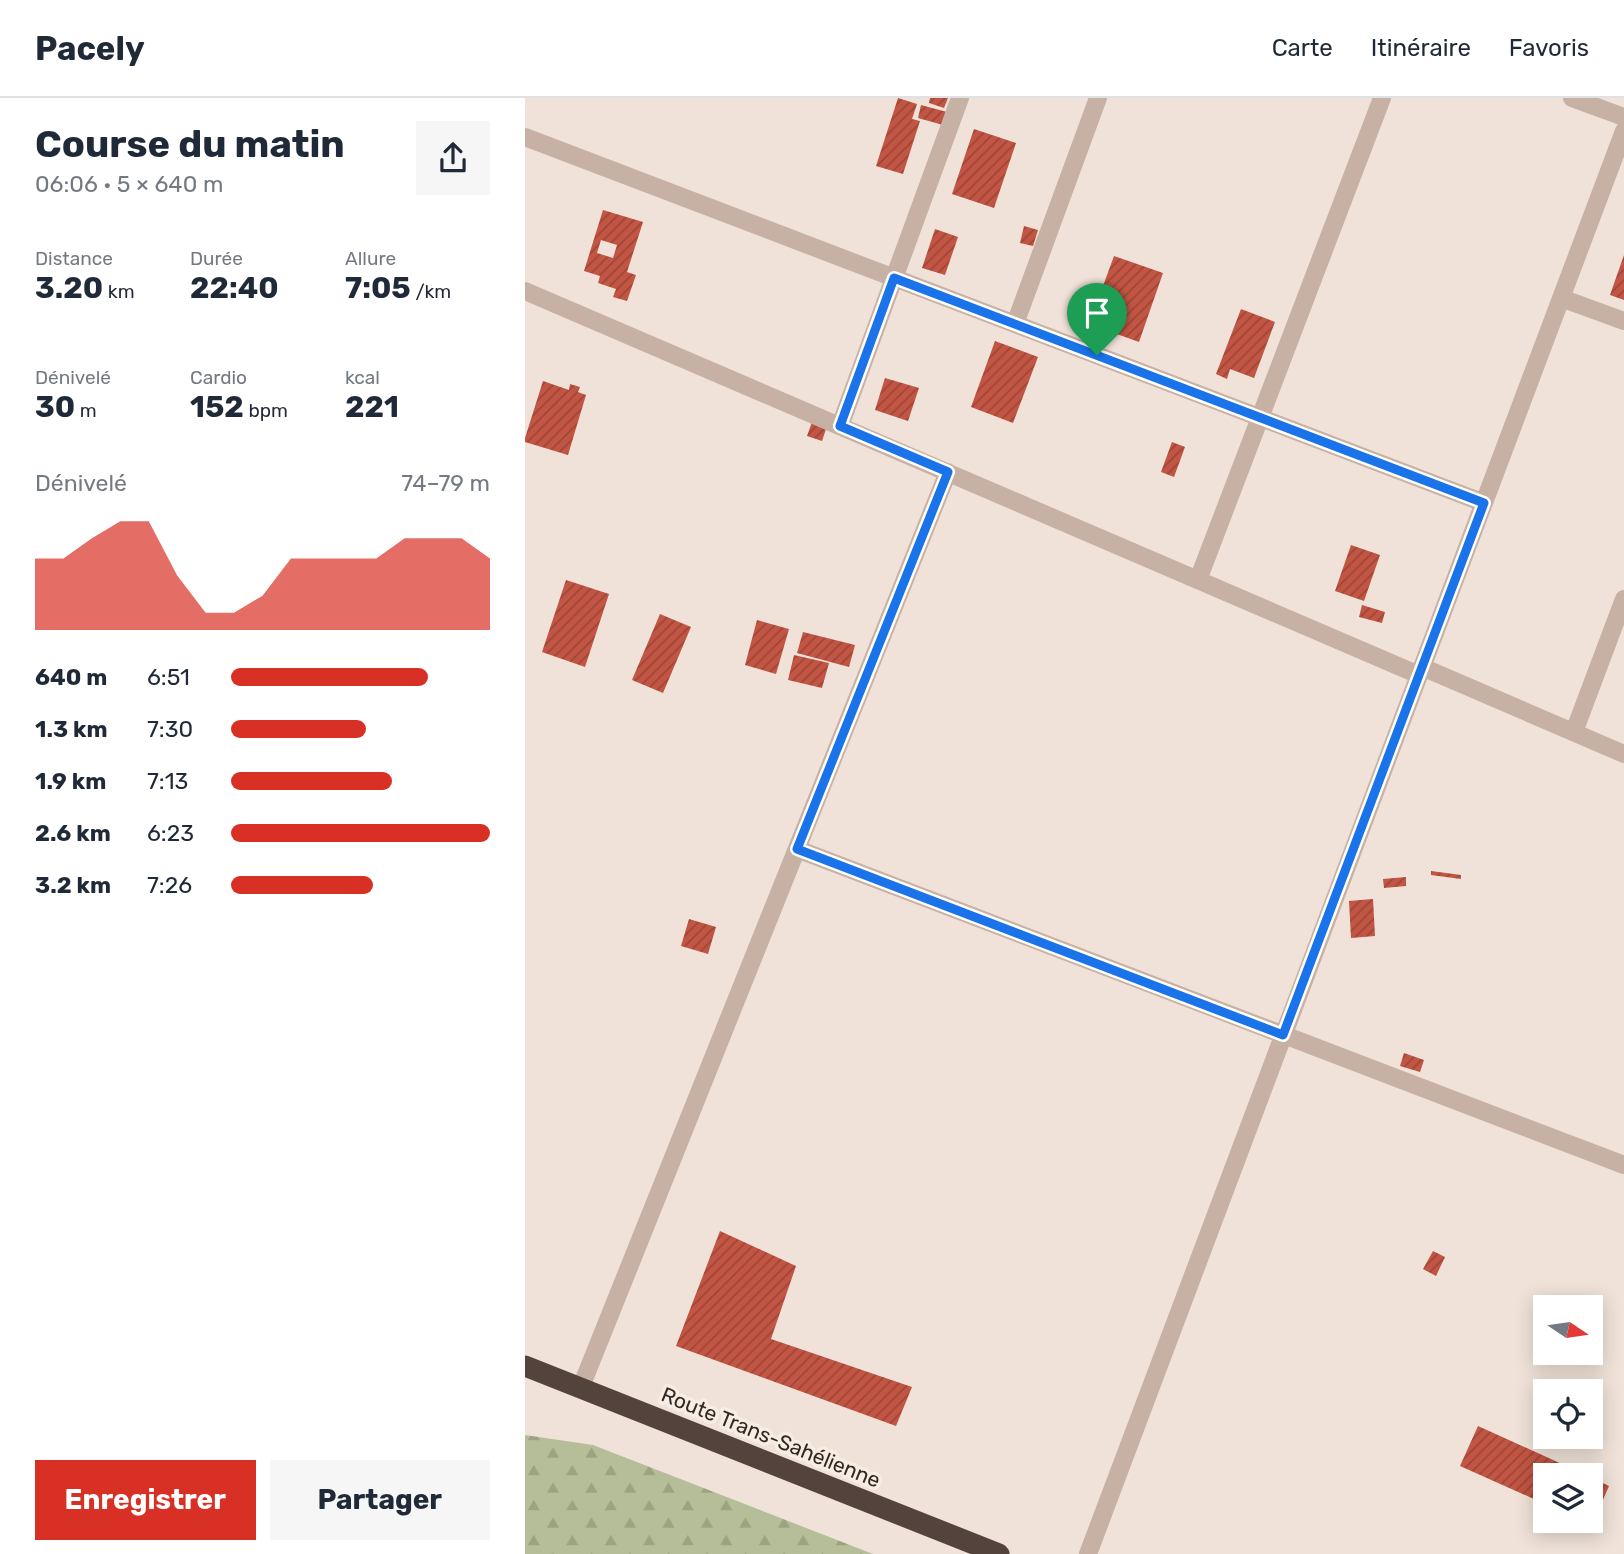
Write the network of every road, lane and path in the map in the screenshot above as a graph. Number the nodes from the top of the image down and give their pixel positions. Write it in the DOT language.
graph roads {
  1 [pos="960,98"];
  2 [pos="1098,98"];
  3 [pos="1383,98"];
  4 [pos="1572,98"];
  5 [pos="1624,117"];
  6 [pos="1624,131"];
  7 [pos="525,137"];
  8 [pos="894,278"];
  9 [pos="525,291"];
  10 [pos="1561,298"];
  11 [pos="1624,321"];
  12 [pos="1015,324"];
  13 [pos="1260,418"];
  14 [pos="840,426"];
  15 [pos="948,472"];
  16 [pos="1484,503"];
  17 [pos="1198,580"];
  18 [pos="1624,599"];
  19 [pos="1420,671"];
  20 [pos="1574,732"];
  21 [pos="1624,754"];
  22 [pos="797,849"];
  23 [pos="1283,1035"];
  24 [pos="1624,1165"];
  25 [pos="525,1366"];
  26 [pos="581,1387"];
  27 [pos="999,1554"];
  28 [pos="1088,1554"];
  1 -- 8 [label="street"];
  2 -- 12 [label="street"];
  3 -- 13 [label="street"];
  4 -- 5 [label="street"];
  6 -- 10 [label="street"];
  7 -- 8 [label="street"];
  8 -- 12 [label="street"];
  8 -- 14 [label="street"];
  9 -- 14 [label="street"];
  10 -- 11 [label="street"];
  10 -- 16 [label="street"];
  12 -- 13 [label="street"];
  13 -- 16 [label="street"];
  13 -- 17 [label="street"];
  14 -- 15 [label="street"];
  15 -- 17 [label="street"];
  15 -- 22 [label="street"];
  16 -- 19 [label="street"];
  17 -- 19 [label="street"];
  18 -- 20 [label="street"];
  19 -- 20 [label="street"];
  19 -- 23 [label="street"];
  20 -- 21 [label="street"];
  22 -- 23 [label="street"];
  22 -- 26 [label="street"];
  23 -- 24 [label="street"];
  23 -- 28 [label="street"];
  25 -- 26 [label="highway, Route Trans-Sahélienne"];
  26 -- 27 [label="highway, Route Trans-Sahélienne"];
}
